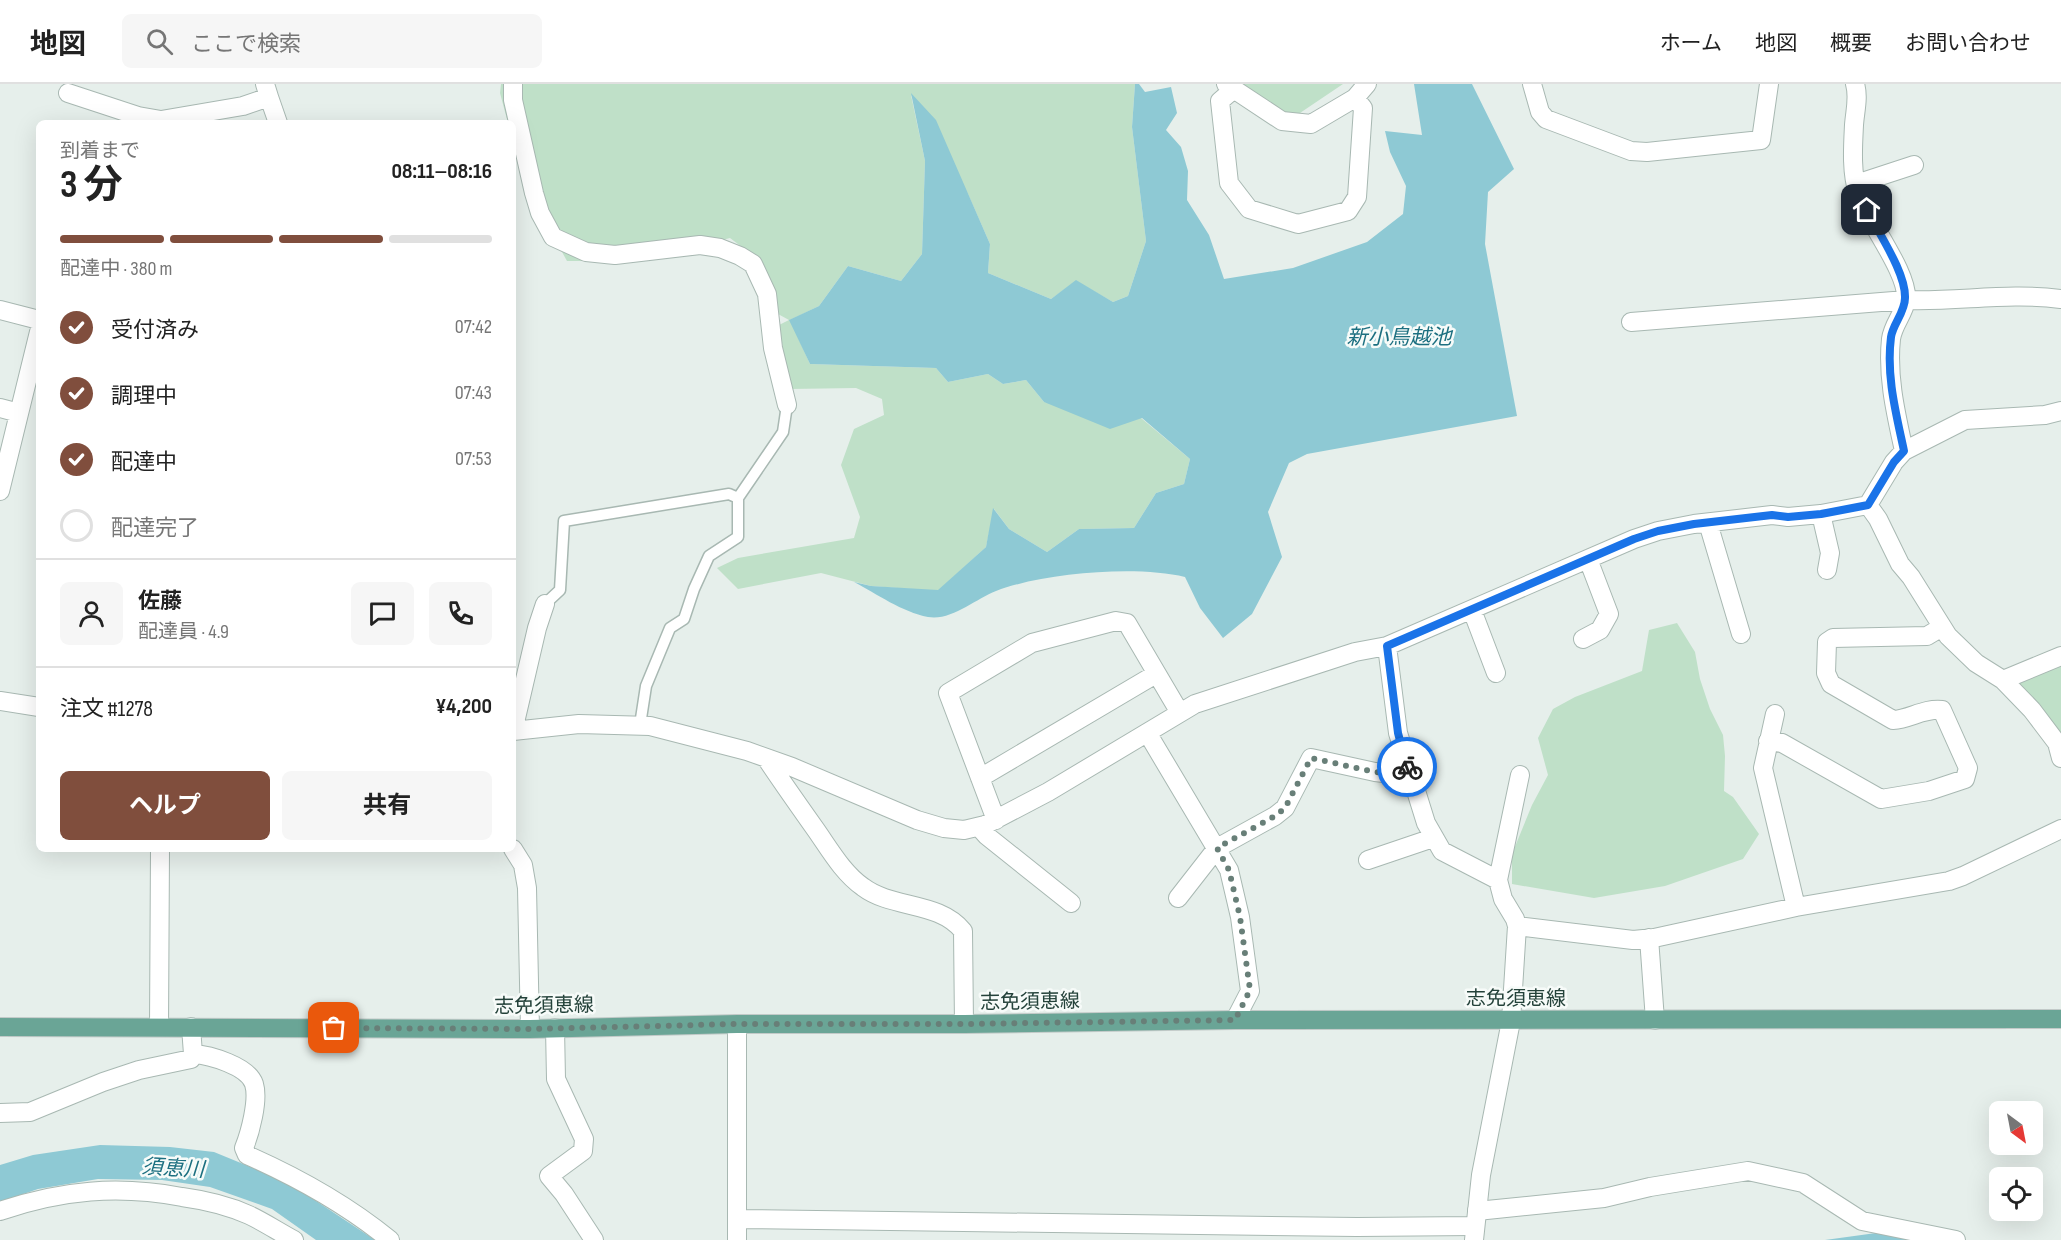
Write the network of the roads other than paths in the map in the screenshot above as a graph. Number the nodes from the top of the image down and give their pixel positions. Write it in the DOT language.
graph roads {
  1 [pos="513,84"];
  2 [pos="1532,84"];
  3 [pos="1769,84"];
  4 [pos="1855,84"];
  5 [pos="1230,87"];
  6 [pos="267,91"];
  7 [pos="1361,91"];
  8 [pos="68,93"];
  9 [pos="277,120"];
  10 [pos="1914,165"];
  11 [pos="1856,184"];
  12 [pos="2061,299"];
  13 [pos="1906,300"];
  14 [pos="0,310"];
  15 [pos="36,319"];
  16 [pos="1631,322"];
  17 [pos="36,345"];
  18 [pos="787,405"];
  19 [pos="0,408"];
  20 [pos="2061,411"];
  21 [pos="19,412"];
  22 [pos="1904,451"];
  23 [pos="0,491"];
  24 [pos="738,498"];
  25 [pos="1868,505"];
  26 [pos="1821,514"];
  27 [pos="1708,523"];
  28 [pos="1588,559"];
  29 [pos="1827,570"];
  30 [pos="545,604"];
  31 [pos="1472,610"];
  32 [pos="1942,627"];
  33 [pos="1741,634"];
  34 [pos="1583,639"];
  35 [pos="1387,646"];
  36 [pos="2061,656"];
  37 [pos="1496,673"];
  38 [pos="1156,674"];
  39 [pos="2003,680"];
  40 [pos="0,701"];
  41 [pos="36,707"];
  42 [pos="1180,713"];
  43 [pos="1775,714"];
  44 [pos="516,718"];
  45 [pos="640,725"];
  46 [pos="516,731"];
  47 [pos="1148,734"];
  48 [pos="1768,741"];
  49 [pos="766,758"];
  50 [pos="2061,758"];
  51 [pos="1520,775"];
  52 [pos="1410,776"];
  53 [pos="980,778"];
  54 [pos="996,820"];
  55 [pos="979,827"];
  56 [pos="2061,829"];
  57 [pos="1433,838"];
  58 [pos="1217,848"];
  59 [pos="160,852"];
  60 [pos="515,852"];
  61 [pos="1368,860"];
  62 [pos="1498,880"];
  63 [pos="1178,898"];
  64 [pos="1071,903"];
  65 [pos="1796,907"];
  66 [pos="1517,926"];
  67 [pos="1649,938"];
  68 [pos="2061,1019"];
  69 [pos="1235,1020"];
  70 [pos="1654,1020"];
  71 [pos="1511,1021"];
  72 [pos="737,1024"];
  73 [pos="964,1024"];
  74 [pos="0,1026"];
  75 [pos="159,1027"];
  76 [pos="191,1027"];
  77 [pos="555,1028"];
  78 [pos="530,1029"];
  79 [pos="193,1054"];
  80 [pos="0,1113"];
  81 [pos="0,1211"];
  82 [pos="737,1219"];
  83 [pos="1475,1226"];
  84 [pos="294,1240"];
  85 [pos="390,1240"];
  86 [pos="594,1240"];
  87 [pos="737,1240"];
  88 [pos="1956,1240"];
  1 -- 18 [label="street"];
  2 -- 3 [label="street"];
  4 -- 11 [label="street"];
  5 -- 7 [label="street"];
  5 -- 7 [label="street"];
  6 -- 8 [label="street"];
  6 -- 9 [label="street"];
  10 -- 11 [label="street"];
  11 -- 13 [label="street"];
  12 -- 13 [label="street"];
  13 -- 16 [label="street"];
  13 -- 22 [label="street"];
  14 -- 15 [label="street"];
  17 -- 21 [label="street"];
  18 -- 24 [label="lane"];
  19 -- 21 [label="street"];
  20 -- 22 [label="street"];
  21 -- 23 [label="street"];
  22 -- 25 [label="street"];
  24 -- 30 [label="lane"];
  24 -- 45 [label="lane"];
  25 -- 26 [label="street"];
  25 -- 32 [label="street"];
  26 -- 27 [label="street"];
  26 -- 29 [label="street"];
  27 -- 28 [label="street"];
  27 -- 33 [label="street"];
  28 -- 31 [label="street"];
  28 -- 34 [label="street"];
  30 -- 44 [label="street"];
  31 -- 35 [label="street"];
  31 -- 37 [label="street"];
  32 -- 39 [label="street"];
  32 -- 48 [label="street"];
  35 -- 42 [label="street"];
  35 -- 52 [label="street"];
  36 -- 39 [label="street"];
  38 -- 42 [label="street"];
  38 -- 53 [label="street"];
  38 -- 53 [label="street"];
  39 -- 50 [label="street"];
  40 -- 41 [label="street"];
  42 -- 47 [label="street"];
  43 -- 48 [label="street"];
  45 -- 46 [label="street"];
  45 -- 49 [label="street"];
  47 -- 54 [label="street"];
  47 -- 58 [label="street"];
  48 -- 65 [label="street"];
  49 -- 55 [label="street"];
  49 -- 73 [label="street"];
  51 -- 62 [label="street"];
  52 -- 57 [label="street"];
  52 -- 58 [label="street"];
  53 -- 54 [label="street"];
  54 -- 55 [label="street"];
  55 -- 64 [label="street"];
  56 -- 65 [label="street"];
  57 -- 61 [label="street"];
  57 -- 62 [label="street"];
  58 -- 63 [label="street"];
  58 -- 69 [label="street"];
  59 -- 75 [label="street"];
  60 -- 78 [label="street"];
  62 -- 66 [label="street"];
  65 -- 67 [label="street"];
  66 -- 67 [label="street"];
  66 -- 71 [label="street"];
  67 -- 70 [label="street"];
  68 -- 70 [label="main road, 志免須恵線"];
  69 -- 71 [label="main road, 志免須恵線"];
  69 -- 73 [label="main road, 志免須恵線"];
  70 -- 71 [label="main road, 志免須恵線"];
  71 -- 83 [label="street"];
  72 -- 73 [label="main road, 志免須恵線"];
  72 -- 77 [label="main road, 志免須恵線"];
  72 -- 82 [label="street"];
  74 -- 75 [label="main road, 志免須恵線"];
  75 -- 76 [label="main road, 志免須恵線"];
  76 -- 78 [label="main road, 志免須恵線"];
  76 -- 79 [label="street"];
  77 -- 78 [label="main road, 志免須恵線"];
  77 -- 86 [label="street"];
  79 -- 80 [label="street"];
  79 -- 85 [label="street"];
  81 -- 84 [label="street"];
  82 -- 83 [label="street"];
  82 -- 87 [label="street"];
  83 -- 88 [label="street"];
}
